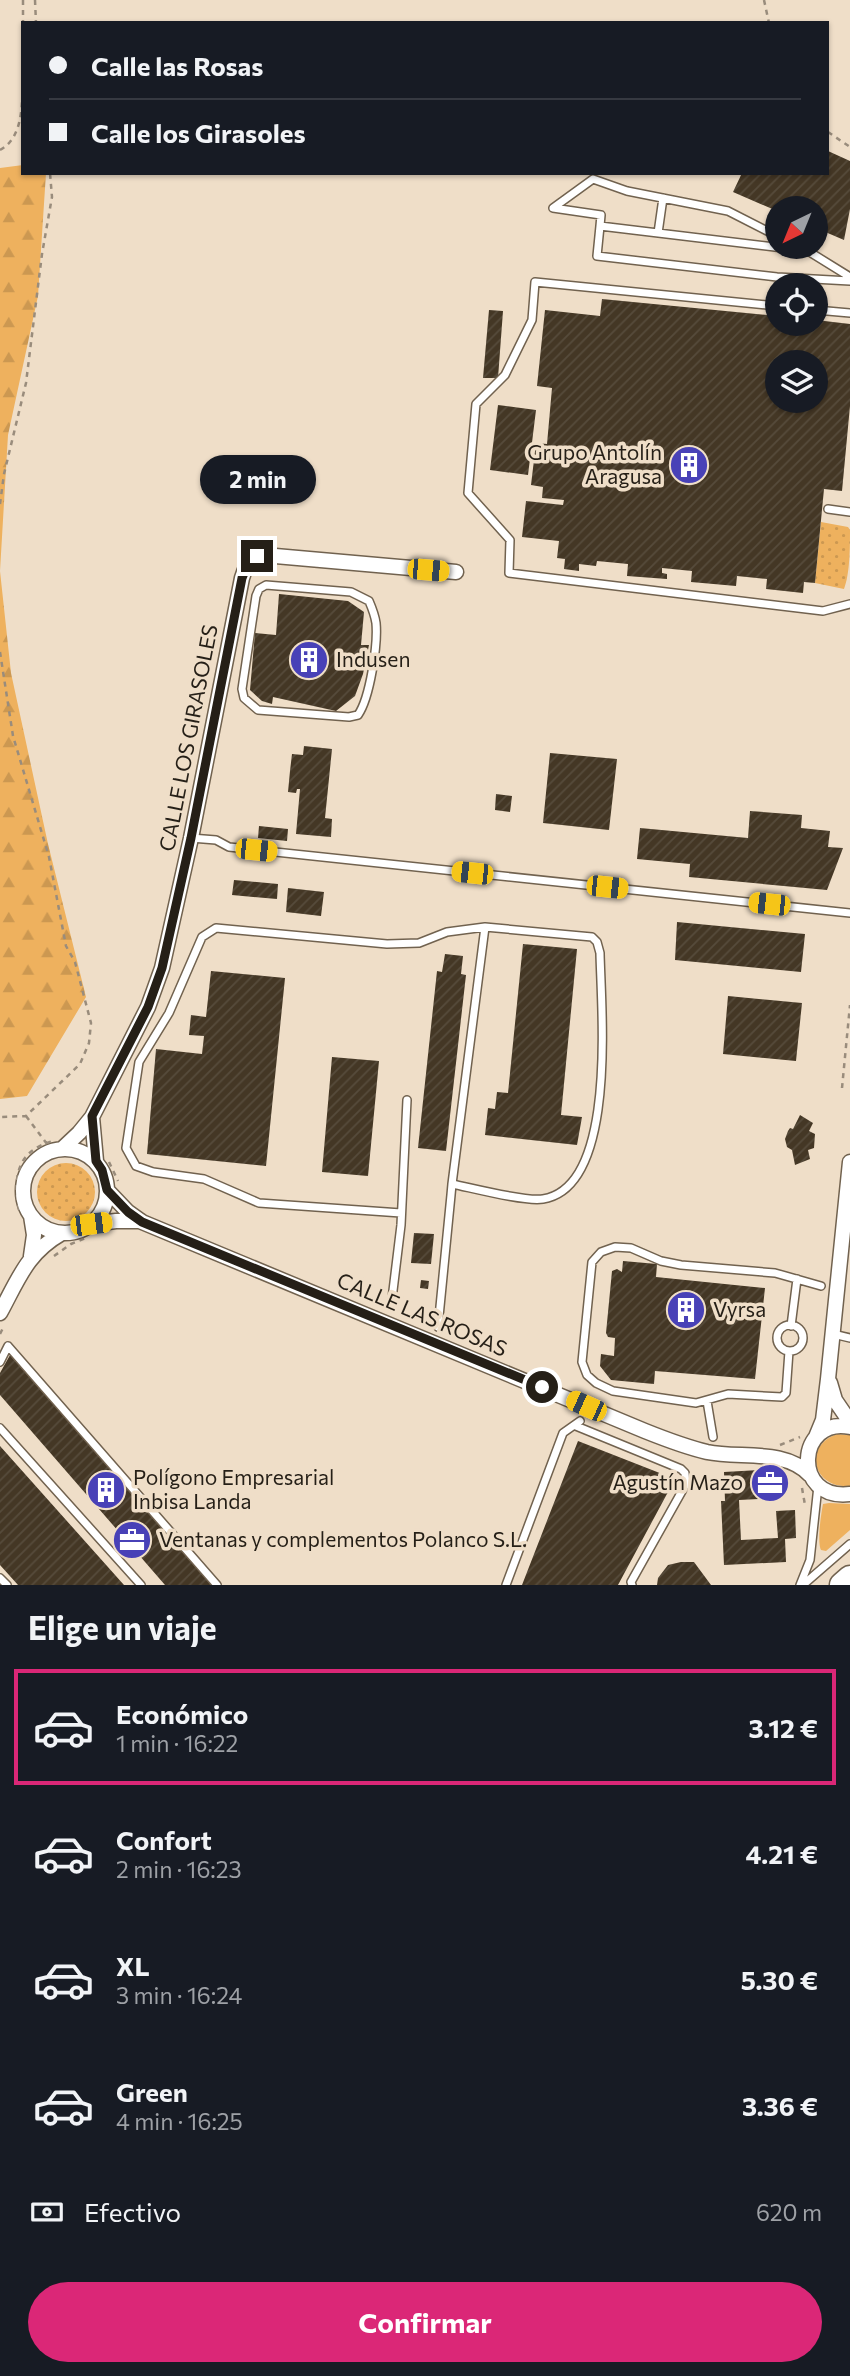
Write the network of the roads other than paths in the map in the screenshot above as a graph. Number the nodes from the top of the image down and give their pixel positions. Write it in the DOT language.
graph roads {
  1 [pos="663,198"];
  2 [pos="600,226"];
  3 [pos="765,230"];
  4 [pos="658,233"];
  5 [pos="765,246"];
  6 [pos="820,259"];
  7 [pos="850,279"];
  8 [pos="765,305"];
  9 [pos="828,311"];
  10 [pos="850,313"];
  11 [pos="828,509"];
  12 [pos="850,512"];
  13 [pos="456,572"];
  14 [pos="253,596"];
  15 [pos="850,604"];
  16 [pos="191,838"];
  17 [pos="850,913"];
  18 [pos="485,927"];
  19 [pos="407,1100"];
  20 [pos="92,1116"];
  21 [pos="55,1145"];
  22 [pos="96,1161"];
  23 [pos="850,1162"];
  24 [pos="452,1184"];
  25 [pos="107,1190"];
  26 [pos="401,1213"];
  27 [pos="26,1217"];
  28 [pos="142,1222"];
  29 [pos="90,1230"];
  30 [pos="62,1233"];
  31 [pos="31,1256"];
  32 [pos="797,1279"];
  33 [pos="821,1286"];
  34 [pos="391,1307"];
  35 [pos="3,1318"];
  36 [pos="438,1326"];
  37 [pos="792,1326"];
  38 [pos="832,1334"];
  39 [pos="850,1338"];
  40 [pos="789,1351"];
  41 [pos="0,1362"];
  42 [pos="828,1378"];
  43 [pos="707,1401"];
  44 [pos="850,1424"];
  45 [pos="0,1428"];
  46 [pos="713,1437"];
  47 [pos="814,1439"];
  48 [pos="769,1457"];
  49 [pos="810,1482"];
  50 [pos="850,1494"];
  51 [pos="850,1544"];
  52 [pos="0,1577"];
  53 [pos="850,1578"];
  54 [pos="7,1585"];
  55 [pos="141,1585"];
  56 [pos="217,1585"];
  57 [pos="506,1585"];
  58 [pos="632,1585"];
  59 [pos="801,1585"];
  60 [pos="842,1585"];
  1 -- 2 [label="lane"];
  1 -- 3 [label="lane"];
  1 -- 4 [label="lane"];
  2 -- 4 [label="lane"];
  2 -- 7 [label="lane"];
  4 -- 5 [label="lane"];
  6 -- 7 [label="lane"];
  8 -- 15 [label="lane"];
  9 -- 10 [label="lane"];
  11 -- 12 [label="lane"];
  13 -- 16 [label="street, CALLE LOS GIRASOLES"];
  14 -- 14 [label="lane"];
  16 -- 17 [label="lane"];
  16 -- 20 [label="street, CALLE LOS GIRASOLES"];
  18 -- 24 [label="lane"];
  18 -- 24 [label="lane"];
  18 -- 26 [label="lane"];
  19 -- 26 [label="lane"];
  20 -- 21 [label="street, CALLE LOS GIRASOLES"];
  20 -- 22 [label="street"];
  21 -- 22 [label="street"];
  21 -- 27 [label="street"];
  22 -- 25 [label="street"];
  23 -- 38 [label="street"];
  24 -- 36 [label="lane"];
  25 -- 28 [label="street, CALLE LAS ROSAS"];
  25 -- 29 [label="street"];
  26 -- 34 [label="lane"];
  27 -- 30 [label="street"];
  27 -- 31 [label="street"];
  28 -- 29 [label="street, CALLE LAS ROSAS"];
  28 -- 48 [label="street, CALLE LAS ROSAS"];
  29 -- 30 [label="street"];
  30 -- 31 [label="street"];
  31 -- 35 [label="street"];
  32 -- 33 [label="lane"];
  32 -- 37 [label="lane"];
  32 -- 43 [label="lane"];
  37 -- 40 [label="lane"];
  37 -- 40 [label="lane"];
  38 -- 39 [label="lane"];
  38 -- 42 [label="street"];
  40 -- 43 [label="lane"];
  41 -- 56 [label="lane"];
  42 -- 44 [label="street"];
  42 -- 47 [label="street"];
  43 -- 46 [label="lane"];
  44 -- 47 [label="street, CALLE LAS ROSAS"];
  45 -- 55 [label="lane"];
  47 -- 48 [label="street, CALLE LAS ROSAS"];
  47 -- 49 [label="street"];
  48 -- 49 [label="street, CALLE LAS ROSAS"];
  49 -- 50 [label="street, CALLE LAS ROSAS"];
  49 -- 59 [label="lane"];
  51 -- 59 [label="lane"];
  52 -- 54 [label="lane"];
  53 -- 60 [label="highway"];
  57 -- 58 [label="lane"];
}
